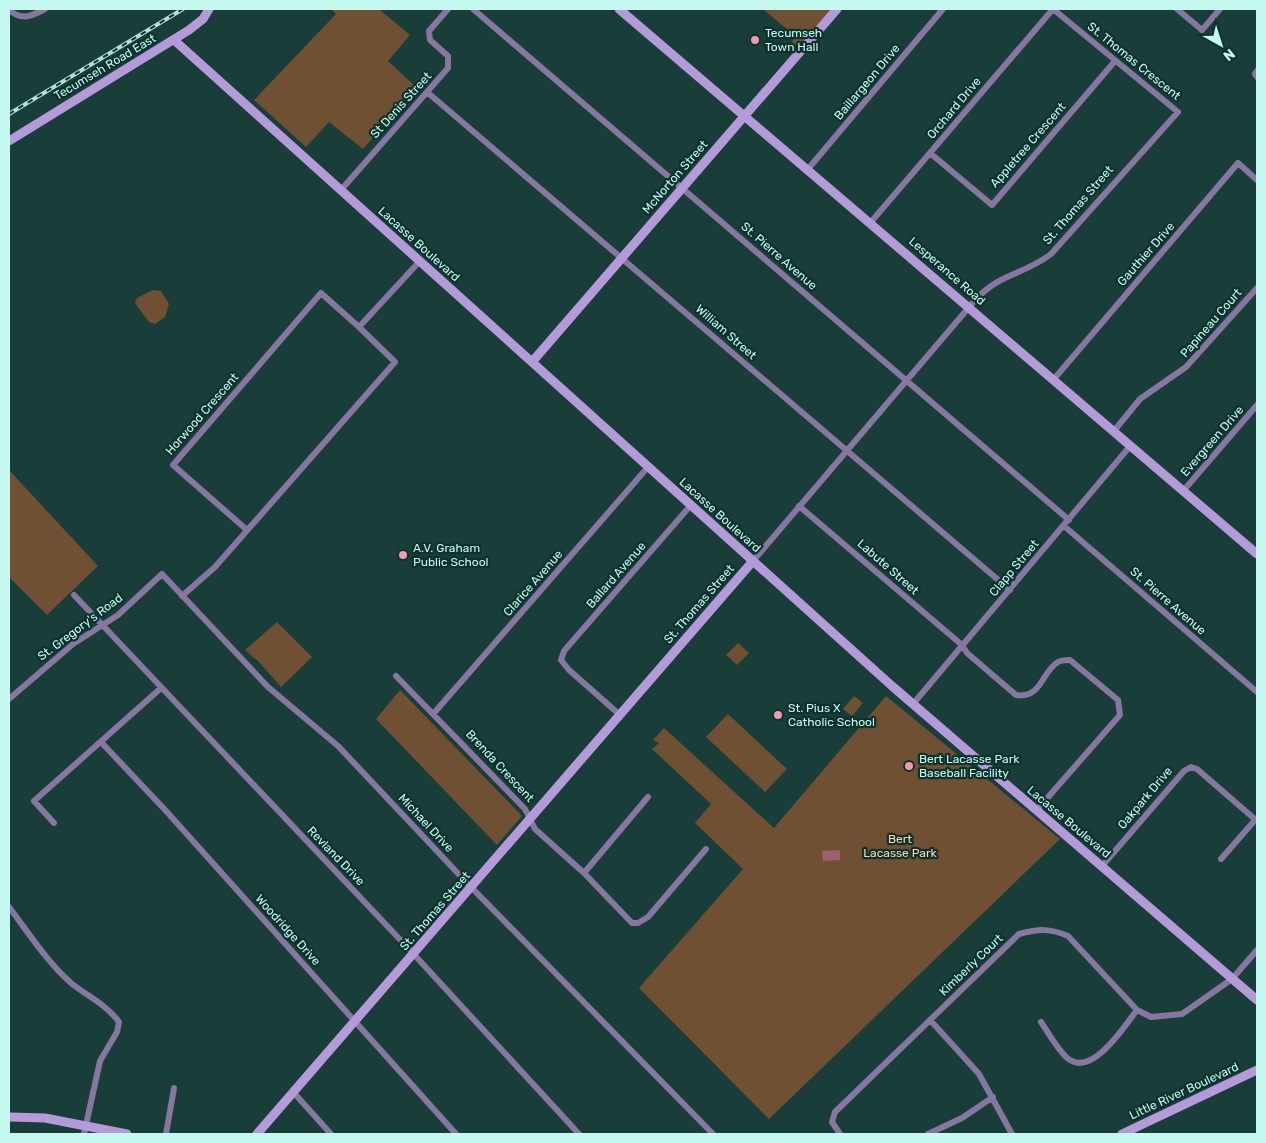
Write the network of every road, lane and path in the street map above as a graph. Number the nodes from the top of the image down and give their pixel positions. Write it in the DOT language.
graph roads {
  1 [pos="45,9"];
  2 [pos="209,9"];
  3 [pos="448,9"];
  4 [pos="473,9"];
  5 [pos="619,9"];
  6 [pos="837,9"];
  7 [pos="943,9"];
  8 [pos="1053,9"];
  9 [pos="1178,9"];
  10 [pos="1220,9"];
  11 [pos="9,10"];
  12 [pos="174,40"];
  13 [pos="1115,61"];
  14 [pos="1257,71"];
  15 [pos="1257,77"];
  16 [pos="427,92"];
  17 [pos="1178,112"];
  18 [pos="745,114"];
  19 [pos="9,141"];
  20 [pos="930,153"];
  21 [pos="808,169"];
  22 [pos="1257,180"];
  23 [pos="682,188"];
  24 [pos="341,190"];
  25 [pos="871,222"];
  26 [pos="622,258"];
  27 [pos="419,262"];
  28 [pos="1257,288"];
  29 [pos="969,307"];
  30 [pos="359,327"];
  31 [pos="532,362"];
  32 [pos="1054,379"];
  33 [pos="906,380"];
  34 [pos="1257,405"];
  35 [pos="1114,430"];
  36 [pos="1131,445"];
  37 [pos="846,450"];
  38 [pos="648,467"];
  39 [pos="1184,490"];
  40 [pos="691,505"];
  41 [pos="800,506"];
  42 [pos="1069,520"];
  43 [pos="1064,526"];
  44 [pos="247,530"];
  45 [pos="1257,554"];
  46 [pos="753,561"];
  47 [pos="1010,590"];
  48 [pos="74,595"];
  49 [pos="182,596"];
  50 [pos="103,626"];
  51 [pos="962,645"];
  52 [pos="396,676"];
  53 [pos="161,688"];
  54 [pos="1257,692"];
  55 [pos="9,699"];
  56 [pos="913,704"];
  57 [pos="434,713"];
  58 [pos="620,715"];
  59 [pos="101,742"];
  60 [pos="648,797"];
  61 [pos="1036,811"];
  62 [pos="531,820"];
  63 [pos="1256,820"];
  64 [pos="54,823"];
  65 [pos="706,849"];
  66 [pos="1221,859"];
  67 [pos="1102,866"];
  68 [pos="584,873"];
  69 [pos="472,888"];
  70 [pos="9,907"];
  71 [pos="1257,950"];
  72 [pos="414,955"];
  73 [pos="1232,979"];
  74 [pos="1257,1000"];
  75 [pos="1137,1010"];
  76 [pos="931,1021"];
  77 [pos="356,1022"];
  78 [pos="1041,1022"];
  79 [pos="1257,1070"];
  80 [pos="174,1088"];
  81 [pos="294,1093"];
  82 [pos="992,1097"];
  83 [pos="9,1117"];
  84 [pos="85,1130"];
  85 [pos="128,1134"];
  86 [pos="166,1134"];
  87 [pos="257,1134"];
  88 [pos="331,1134"];
  89 [pos="456,1134"];
  90 [pos="579,1134"];
  91 [pos="712,1134"];
  92 [pos="840,1134"];
  93 [pos="928,1134"];
  94 [pos="1012,1134"];
  95 [pos="1122,1134"];
  1 -- 11 [label="street"];
  2 -- 12 [label="street, Tecumseh Road East"];
  3 -- 16 [label="street, St Denis Street"];
  4 -- 23 [label="street, St. Pierre Avenue"];
  5 -- 18 [label="street, Lesperance Road"];
  6 -- 18 [label="street, McNorton Street"];
  7 -- 21 [label="street, Baillargeon Drive"];
  8 -- 13 [label="street, St. Thomas Crescent"];
  8 -- 20 [label="street, Orchard Drive"];
  9 -- 10 [label="street"];
  12 -- 19 [label="street, Tecumseh Road East"];
  12 -- 24 [label="street, Lacasse Boulevard"];
  13 -- 17 [label="street, St. Thomas Crescent"];
  13 -- 20 [label="street, Appletree Crescent"];
  14 -- 15 [label="street"];
  16 -- 24 [label="street, St Denis Street"];
  16 -- 26 [label="street, William Street"];
  17 -- 29 [label="street, St. Thomas Street"];
  18 -- 21 [label="street, Lesperance Road"];
  18 -- 23 [label="street, McNorton Street"];
  20 -- 25 [label="street, Orchard Drive"];
  21 -- 25 [label="street, Lesperance Road"];
  22 -- 32 [label="street, Gauthier Drive"];
  23 -- 26 [label="street, McNorton Street"];
  23 -- 33 [label="street, St. Pierre Avenue"];
  24 -- 27 [label="street, Lacasse Boulevard"];
  25 -- 29 [label="street, Lesperance Road"];
  26 -- 31 [label="street, McNorton Street"];
  26 -- 37 [label="street, William Street"];
  27 -- 30 [label="street"];
  27 -- 31 [label="street, Lacasse Boulevard"];
  28 -- 35 [label="street, Papineau Court"];
  29 -- 32 [label="street, Lesperance Road"];
  29 -- 33 [label="street, St. Thomas Street"];
  30 -- 44 [label="street, Horwood Crescent"];
  30 -- 44 [label="street, Horwood Crescent"];
  31 -- 38 [label="street, Lacasse Boulevard"];
  32 -- 35 [label="street, Lesperance Road"];
  33 -- 37 [label="street, St. Thomas Street"];
  33 -- 42 [label="street, St. Pierre Avenue"];
  34 -- 39 [label="street, Evergreen Drive"];
  35 -- 36 [label="street, Lesperance Road"];
  36 -- 39 [label="street, Lesperance Road"];
  36 -- 42 [label="street, Clapp Street"];
  37 -- 41 [label="street, St. Thomas Street"];
  37 -- 47 [label="street, William Street"];
  38 -- 40 [label="street, Lacasse Boulevard"];
  38 -- 57 [label="street, Clarice Avenue"];
  39 -- 45 [label="street, Lesperance Road"];
  40 -- 46 [label="street, Lacasse Boulevard"];
  40 -- 58 [label="street, Ballard Avenue"];
  41 -- 46 [label="street, St. Thomas Street"];
  41 -- 51 [label="street, Labute Street"];
  42 -- 43 [label="street, Clapp Street"];
  43 -- 47 [label="street, Clapp Street"];
  43 -- 54 [label="street, St. Pierre Avenue"];
  44 -- 49 [label="street"];
  46 -- 56 [label="street, Lacasse Boulevard"];
  46 -- 58 [label="street, St. Thomas Street"];
  47 -- 51 [label="street, Clapp Street"];
  48 -- 50 [label="street, Revland Drive"];
  49 -- 50 [label="street, St. Gregory's Road"];
  49 -- 69 [label="street, Michael Drive"];
  50 -- 53 [label="street, Revland Drive"];
  50 -- 55 [label="street, St. Gregory's Road"];
  51 -- 56 [label="street, Clapp Street"];
  51 -- 61 [label="street, Labute Street"];
  52 -- 57 [label="street, Brenda Crescent"];
  53 -- 59 [label="street"];
  53 -- 72 [label="street, Revland Drive"];
  56 -- 61 [label="street, Lacasse Boulevard"];
  57 -- 62 [label="street, Brenda Crescent"];
  58 -- 62 [label="street, St. Thomas Street"];
  59 -- 64 [label="street"];
  59 -- 77 [label="street, Woodridge Drive"];
  60 -- 68 [label="street"];
  61 -- 67 [label="street, Lacasse Boulevard"];
  62 -- 68 [label="street, Brenda Crescent"];
  62 -- 69 [label="street, St. Thomas Street"];
  63 -- 66 [label="street"];
  63 -- 67 [label="street, Oakpark Drive"];
  65 -- 68 [label="street, Brenda Crescent"];
  67 -- 73 [label="street, Lacasse Boulevard"];
  69 -- 72 [label="street, St. Thomas Street"];
  69 -- 91 [label="street, Michael Drive"];
  70 -- 84 [label="street"];
  71 -- 73 [label="street"];
  72 -- 77 [label="street, St. Thomas Street"];
  72 -- 90 [label="street, Revland Drive"];
  73 -- 74 [label="street, Lacasse Boulevard"];
  73 -- 75 [label="street"];
  75 -- 76 [label="street, Kimberly Court"];
  75 -- 78 [label="street"];
  76 -- 82 [label="street"];
  76 -- 92 [label="street, Kimberly Court"];
  77 -- 81 [label="street, St. Thomas Street"];
  77 -- 89 [label="street, Woodridge Drive"];
  79 -- 95 [label="street, Little River Boulevard"];
  80 -- 86 [label="street"];
  81 -- 87 [label="street, St. Thomas Street"];
  81 -- 88 [label="street"];
  82 -- 93 [label="street"];
  82 -- 94 [label="street"];
  83 -- 84 [label="street"];
  84 -- 85 [label="street"];
}
